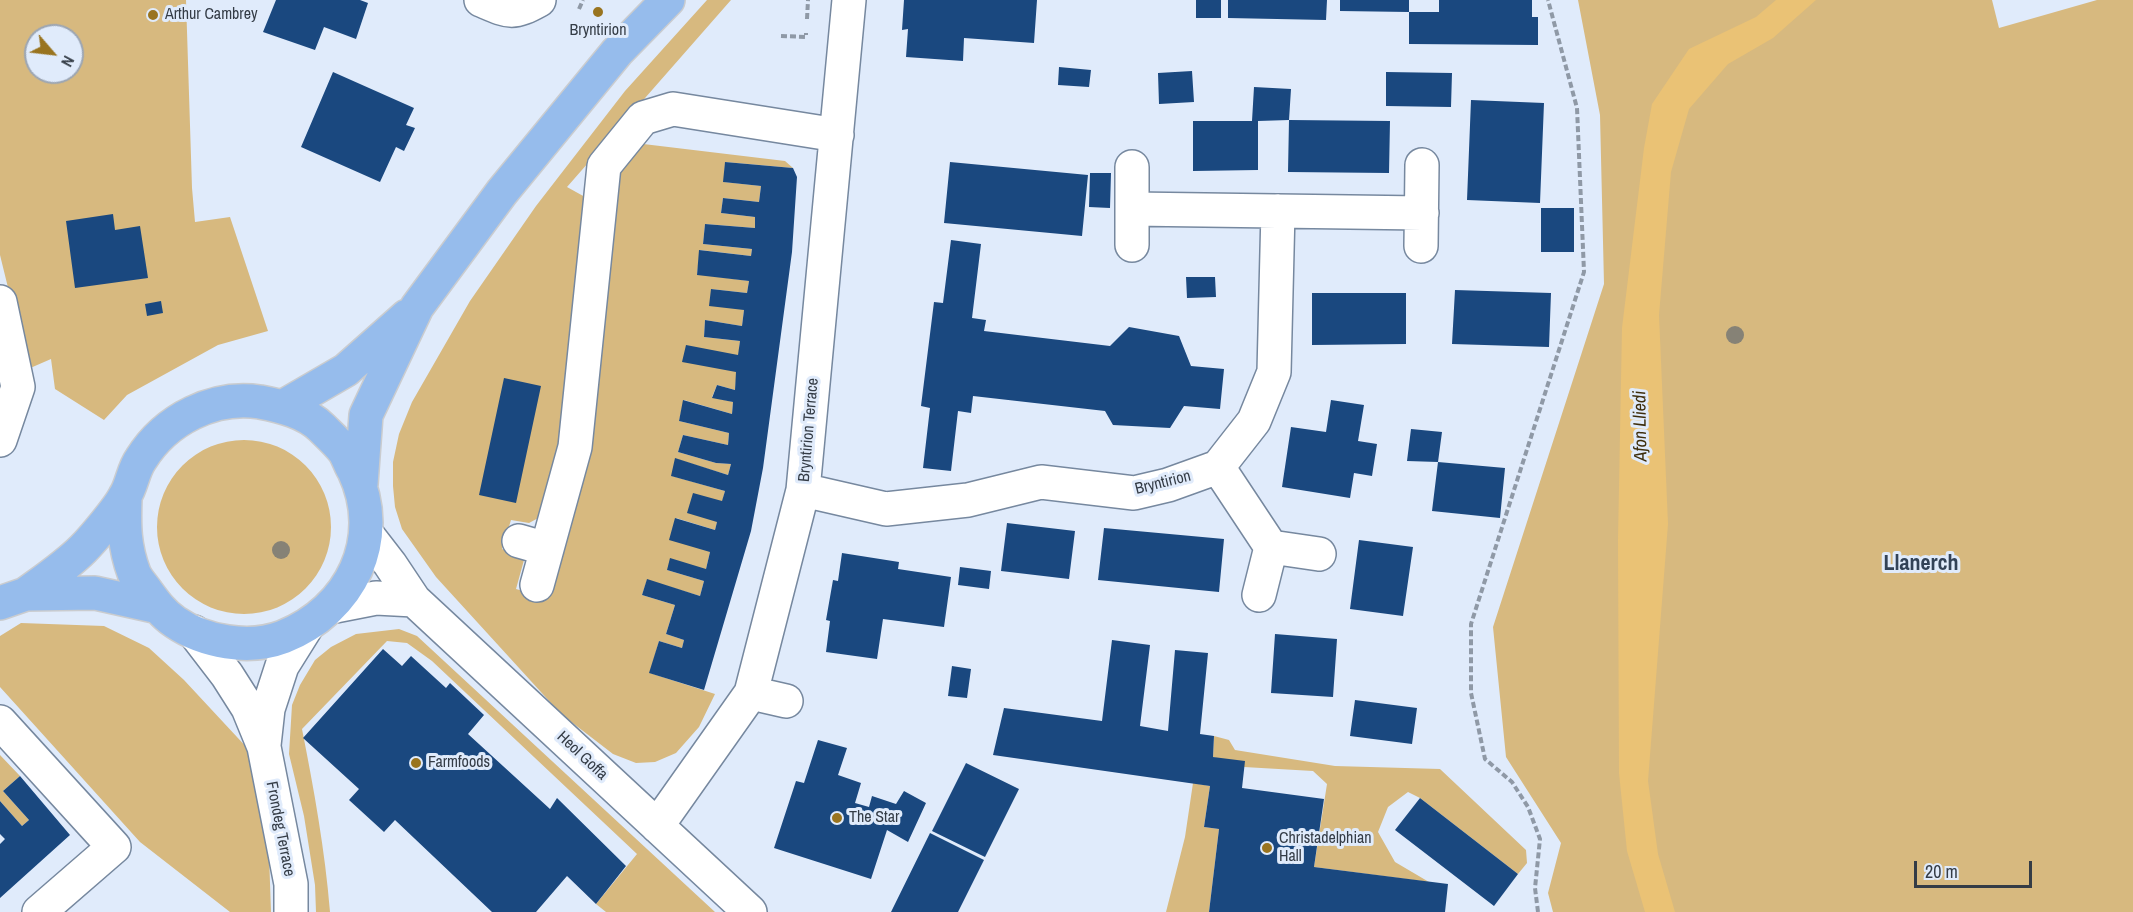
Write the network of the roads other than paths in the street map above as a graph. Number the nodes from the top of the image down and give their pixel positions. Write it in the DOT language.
graph roads {
  1 [pos="482,0"];
  2 [pos="539,0"];
  3 [pos="668,0"];
  4 [pos="849,0"];
  5 [pos="837,135"];
  6 [pos="1422,165"];
  7 [pos="1132,167"];
  8 [pos="1132,209"];
  9 [pos="1278,211"];
  10 [pos="1422,213"];
  11 [pos="1132,245"];
  12 [pos="1421,246"];
  13 [pos="0,302"];
  14 [pos="417,307"];
  15 [pos="284,406"];
  16 [pos="0,440"];
  17 [pos="1218,467"];
  18 [pos="361,486"];
  19 [pos="803,490"];
  20 [pos="125,498"];
  21 [pos="366,534"];
  22 [pos="1271,547"];
  23 [pos="1319,554"];
  24 [pos="537,585"];
  25 [pos="1259,595"];
  26 [pos="13,599"];
  27 [pos="414,600"];
  28 [pos="158,607"];
  29 [pos="319,616"];
  30 [pos="194,632"];
  31 [pos="751,693"];
  32 [pos="786,702"];
  33 [pos="0,722"];
  34 [pos="264,747"];
  35 [pos="657,826"];
  36 [pos="39,912"];
  37 [pos="291,912"];
  38 [pos="750,912"];
  1 -- 2 [label="street"];
  3 -- 14 [label="main road"];
  4 -- 5 [label="street, Bryntirion Terrace"];
  5 -- 19 [label="street, Bryntirion Terrace"];
  5 -- 24 [label="street"];
  6 -- 10 [label="street"];
  7 -- 8 [label="street"];
  8 -- 9 [label="street"];
  8 -- 11 [label="street"];
  9 -- 10 [label="street"];
  9 -- 17 [label="street"];
  10 -- 12 [label="street"];
  13 -- 16 [label="street"];
  14 -- 15 [label="main road"];
  14 -- 18 [label="main road"];
  15 -- 18 [label="main road"];
  15 -- 20 [label="main road"];
  17 -- 19 [label="street, Bryntirion"];
  17 -- 22 [label="street"];
  18 -- 21 [label="main road"];
  19 -- 31 [label="street, Bryntirion Terrace"];
  20 -- 26 [label="main road"];
  20 -- 28 [label="main road"];
  21 -- 27 [label="street, Heol Goffa"];
  21 -- 29 [label="main road"];
  22 -- 23 [label="street"];
  22 -- 25 [label="street"];
  26 -- 28 [label="main road"];
  27 -- 29 [label="street"];
  27 -- 35 [label="street, Heol Goffa"];
  28 -- 30 [label="main road"];
  29 -- 30 [label="main road"];
  29 -- 34 [label="street, Frondeg Terrace"];
  30 -- 34 [label="street, Frondeg Terrace"];
  31 -- 32 [label="street"];
  31 -- 35 [label="street, Bryntirion Terrace"];
  33 -- 36 [label="street"];
  34 -- 37 [label="street, Frondeg Terrace"];
  35 -- 38 [label="street, Heol Goffa"];
}
